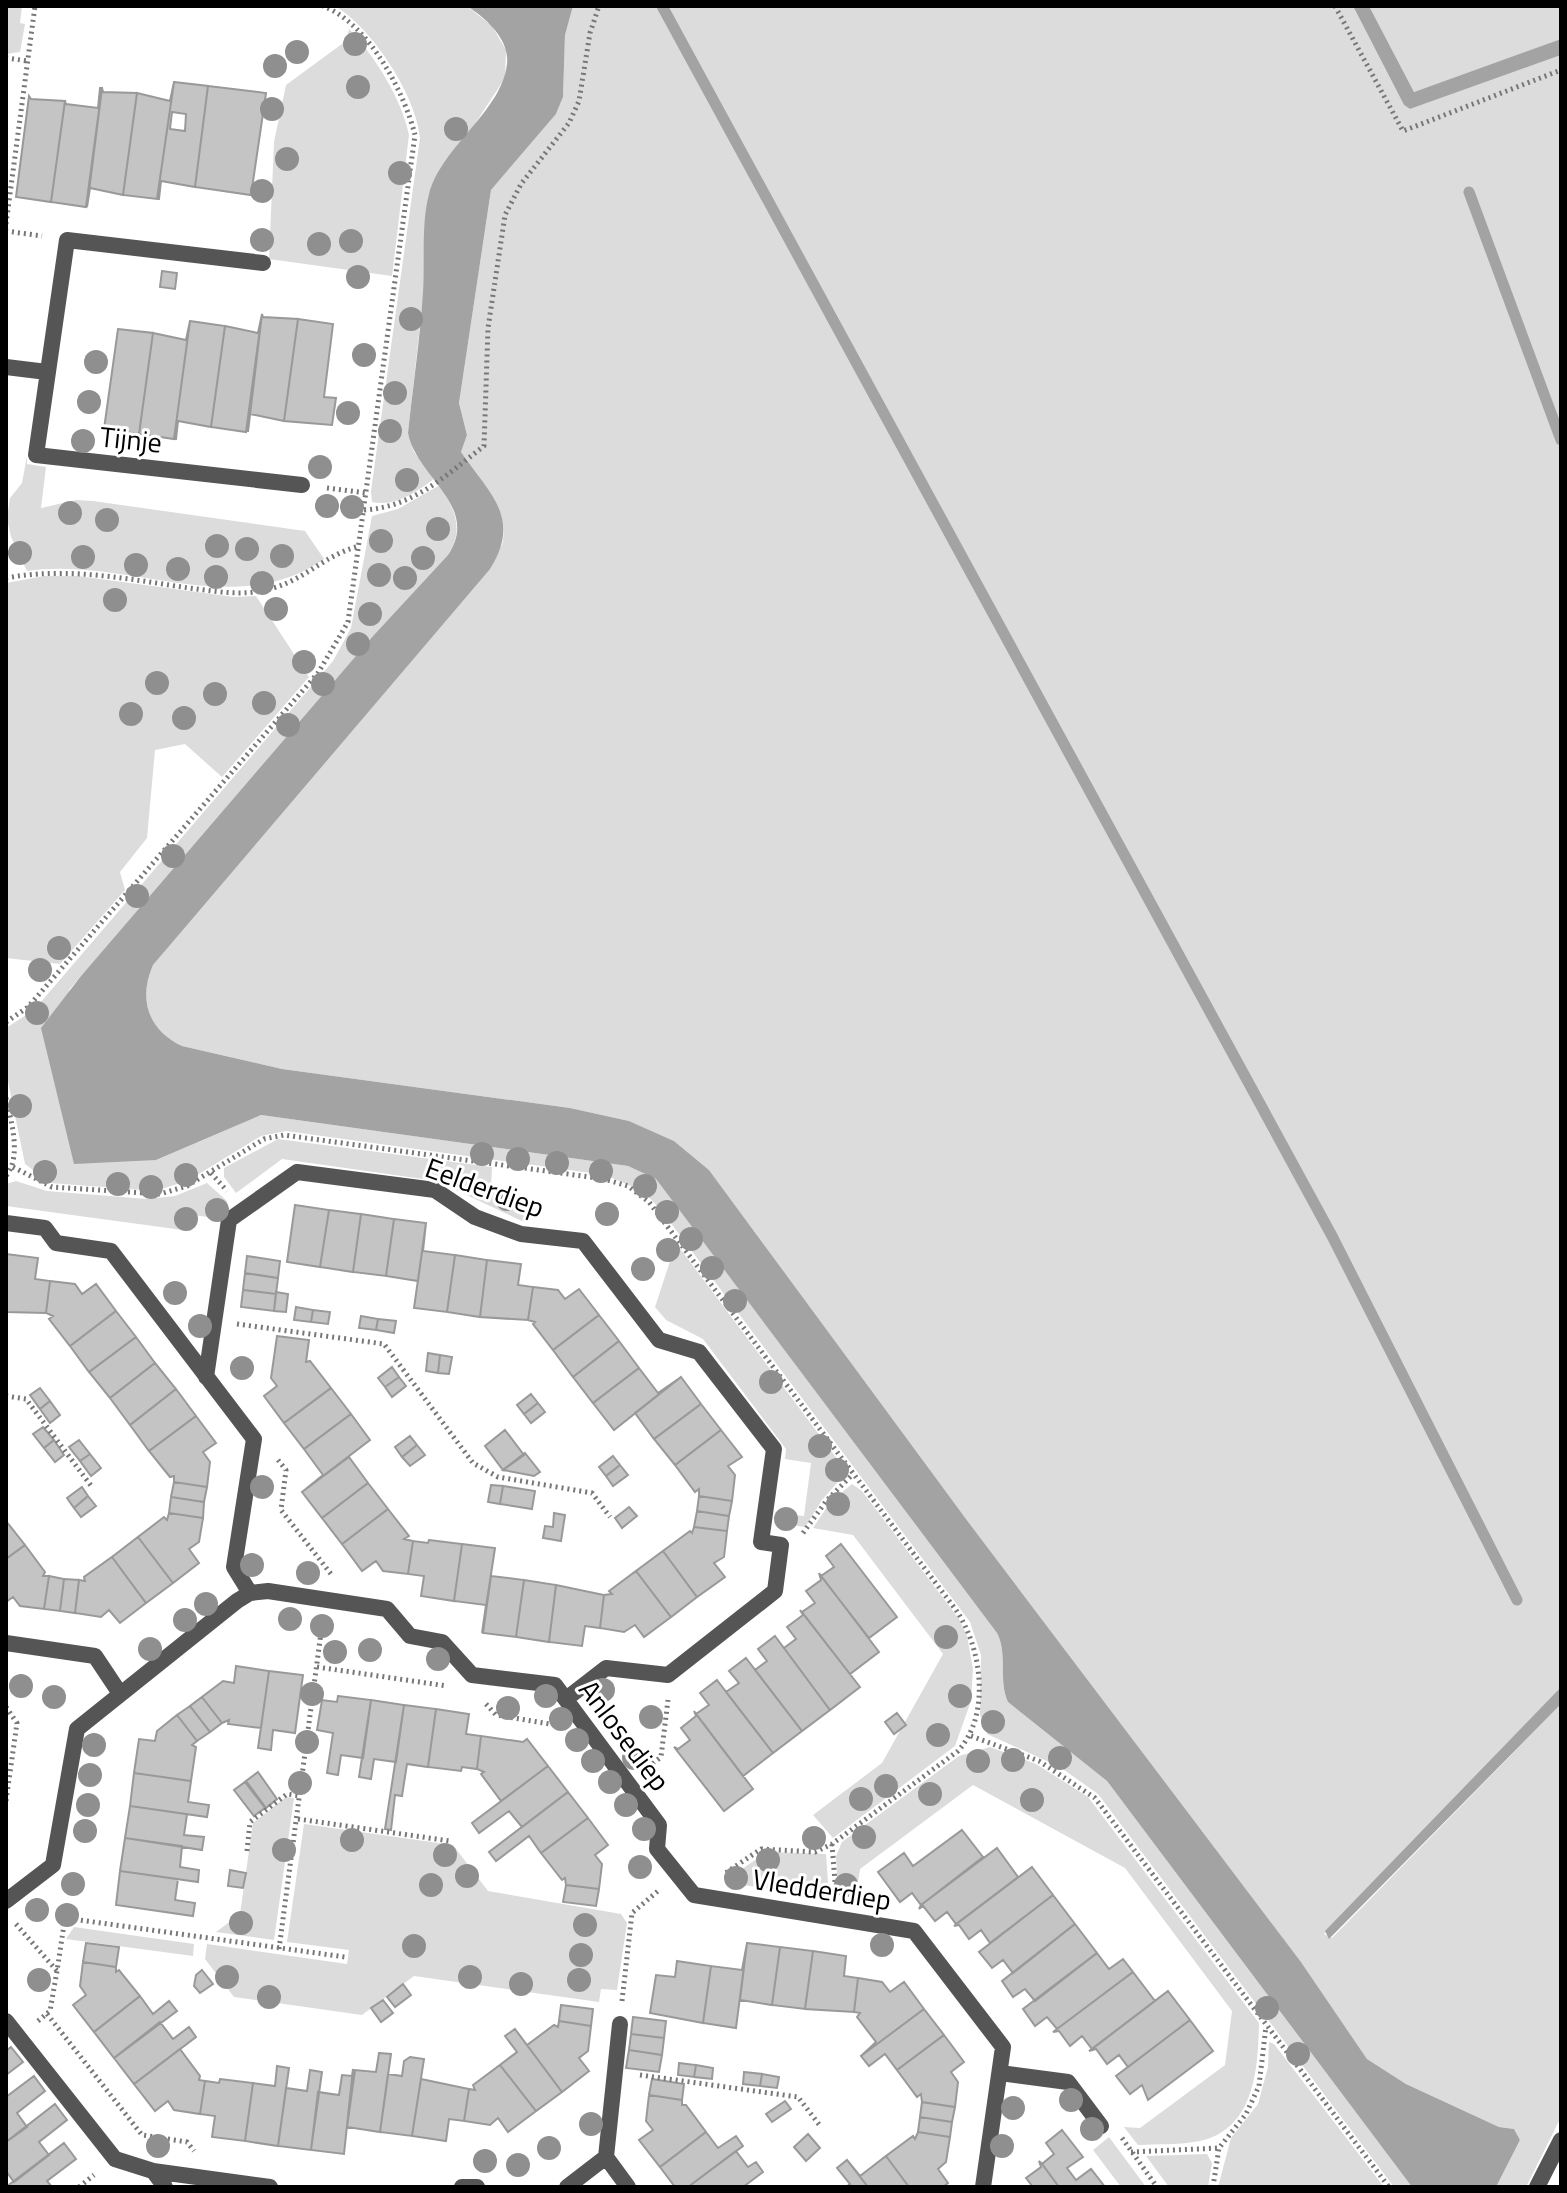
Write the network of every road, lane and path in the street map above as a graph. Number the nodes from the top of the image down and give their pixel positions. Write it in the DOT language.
graph roads {
  1 [pos="35,6"];
  2 [pos="323,6"];
  3 [pos="599,6"];
  4 [pos="1335,6"];
  5 [pos="6,58"];
  6 [pos="28,61"];
  7 [pos="1561,70"];
  8 [pos="6,224"];
  9 [pos="6,231"];
  10 [pos="67,240"];
  11 [pos="263,263"];
  12 [pos="6,367"];
  13 [pos="47,372"];
  14 [pos="302,485"];
  15 [pos="366,493"];
  16 [pos="364,510"];
  17 [pos="360,546"];
  18 [pos="6,578"];
  19 [pos="6,1022"];
  20 [pos="6,1098"];
  21 [pos="13,1167"];
  22 [pos="6,1176"];
  23 [pos="6,1223"];
  24 [pos="216,1321"];
  25 [pos="206,1377"];
  26 [pos="6,1396"];
  27 [pos="254,1439"];
  28 [pos="853,1474"];
  29 [pos="92,1487"];
  30 [pos="610,1517"];
  31 [pos="781,1545"];
  32 [pos="250,1593"];
  33 [pos="332,1600"];
  34 [pos="6,1643"];
  35 [pos="317,1667"];
  36 [pos="668,1675"];
  37 [pos="458,1687"];
  38 [pos="119,1692"];
  39 [pos="481,1698"];
  40 [pos="566,1699"];
  41 [pos="6,1707"];
  42 [pos="554,1725"];
  43 [pos="971,1736"];
  44 [pos="629,1783"];
  45 [pos="301,1796"];
  46 [pos="6,1801"];
  47 [pos="298,1819"];
  48 [pos="450,1841"];
  49 [pos="832,1844"];
  50 [pos="247,1851"];
  51 [pos="667,1884"];
  52 [pos="694,1895"];
  53 [pos="6,1901"];
  54 [pos="6,1912"];
  55 [pos="833,1917"];
  56 [pos="279,1949"];
  57 [pos="345,1957"];
  58 [pos="57,1971"];
  59 [pos="47,2014"];
  60 [pos="6,2021"];
  61 [pos="620,2024"];
  62 [pos="1266,2026"];
  63 [pos="17,2036"];
  64 [pos="615,2072"];
  65 [pos="1000,2073"];
  66 [pos="1101,2126"];
  67 [pos="821,2127"];
  68 [pos="1561,2140"];
  69 [pos="1219,2148"];
  70 [pos="1131,2152"];
  71 [pos="606,2157"];
  72 [pos="153,2171"];
  73 [pos="212,2179"];
  74 [pos="165,2187"];
  75 [pos="270,2187"];
  76 [pos="462,2187"];
  77 [pos="477,2187"];
  78 [pos="567,2187"];
  79 [pos="628,2187"];
  80 [pos="983,2187"];
  81 [pos="1157,2187"];
  82 [pos="1213,2187"];
  83 [pos="1389,2187"];
  84 [pos="1537,2187"];
  1 -- 6 [label="path"];
  2 -- 15 [label="path"];
  3 -- 16 [label="path"];
  4 -- 7 [label="path"];
  5 -- 6 [label="path"];
  6 -- 8 [label="path"];
  9 -- 10 [label="path"];
  10 -- 11 [label="street"];
  10 -- 13 [label="street, Tijnje"];
  12 -- 13 [label="street"];
  13 -- 14 [label="street, Tijnje"];
  14 -- 15 [label="path"];
  15 -- 16 [label="path"];
  16 -- 17 [label="path"];
  17 -- 18 [label="path"];
  17 -- 19 [label="path"];
  20 -- 21 [label="path"];
  21 -- 22 [label="path"];
  21 -- 28 [label="path"];
  23 -- 25 [label="street"];
  24 -- 25 [label="street, Eelderdiep"];
  24 -- 30 [label="path"];
  24 -- 31 [label="street, Eelderdiep"];
  25 -- 27 [label="street"];
  26 -- 29 [label="path"];
  27 -- 32 [label="street"];
  27 -- 33 [label="path"];
  28 -- 31 [label="path"];
  28 -- 43 [label="path"];
  31 -- 36 [label="street"];
  32 -- 33 [label="street, Anlosediep"];
  32 -- 38 [label="street"];
  33 -- 35 [label="path"];
  33 -- 40 [label="street, Anlosediep"];
  34 -- 38 [label="street"];
  35 -- 37 [label="path"];
  35 -- 45 [label="path"];
  36 -- 40 [label="street"];
  36 -- 44 [label="path"];
  38 -- 53 [label="street"];
  39 -- 42 [label="path"];
  40 -- 44 [label="street, Anlosediep"];
  41 -- 46 [label="path"];
  43 -- 49 [label="path"];
  43 -- 62 [label="path"];
  44 -- 52 [label="street, Anlosediep"];
  45 -- 47 [label="path"];
  45 -- 50 [label="path"];
  47 -- 48 [label="path"];
  47 -- 56 [label="path"];
  49 -- 52 [label="path"];
  49 -- 55 [label="path"];
  51 -- 61 [label="path"];
  52 -- 55 [label="street, Vledderdiep"];
  54 -- 58 [label="path"];
  55 -- 65 [label="street, Vledderdiep"];
  56 -- 57 [label="path"];
  56 -- 58 [label="path"];
  58 -- 59 [label="path"];
  59 -- 63 [label="path"];
  59 -- 73 [label="path"];
  60 -- 63 [label="street"];
  61 -- 64 [label="street"];
  62 -- 69 [label="path"];
  62 -- 83 [label="path"];
  63 -- 72 [label="street"];
  64 -- 67 [label="path"];
  64 -- 71 [label="street"];
  65 -- 66 [label="street"];
  65 -- 80 [label="street, Vledderdiep"];
  66 -- 70 [label="path"];
  68 -- 84 [label="street"];
  69 -- 70 [label="path"];
  69 -- 82 [label="path"];
  70 -- 81 [label="path"];
  71 -- 78 [label="street"];
  71 -- 79 [label="street"];
  72 -- 73 [label="street"];
  72 -- 74 [label="street"];
  73 -- 75 [label="street"];
  76 -- 77 [label="street"];
}
